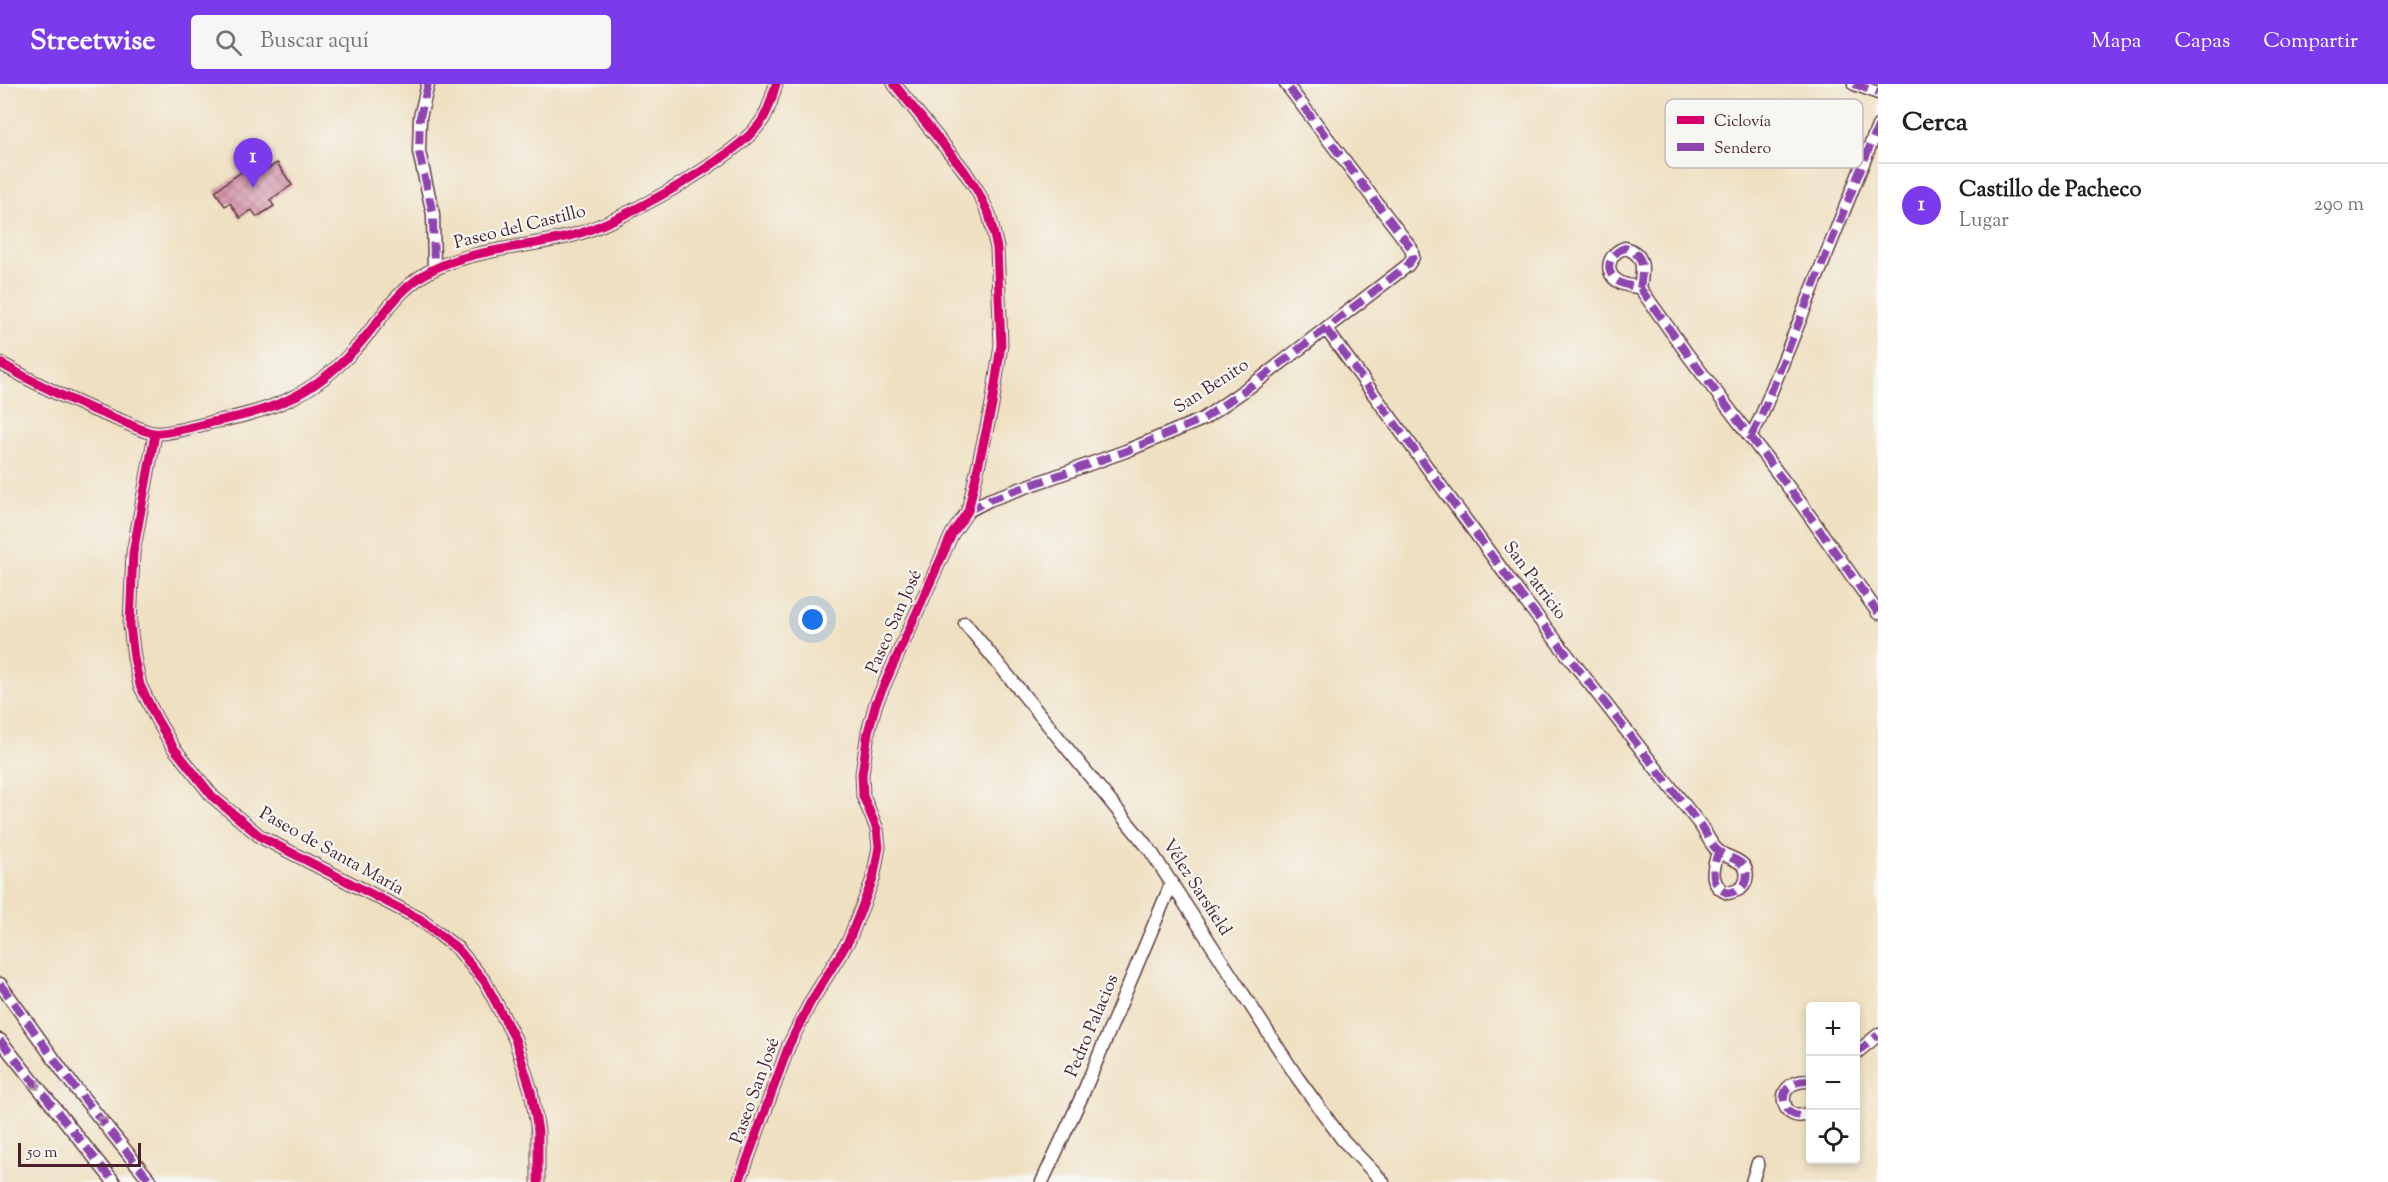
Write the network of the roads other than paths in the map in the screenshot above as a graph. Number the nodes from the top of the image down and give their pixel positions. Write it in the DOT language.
graph roads {
  1 [pos="429,84"];
  2 [pos="776,84"];
  3 [pos="894,84"];
  4 [pos="1286,84"];
  5 [pos="1854,84"];
  6 [pos="1878,93"];
  7 [pos="1878,126"];
  8 [pos="1863,163"];
  9 [pos="1861,168"];
  10 [pos="434,269"];
  11 [pos="1640,288"];
  12 [pos="1326,329"];
  13 [pos="0,363"];
  14 [pos="155,434"];
  15 [pos="1751,436"];
  16 [pos="968,511"];
  17 [pos="1878,613"];
  18 [pos="965,623"];
  19 [pos="1718,852"];
  20 [pos="1172,882"];
  21 [pos="0,984"];
  22 [pos="1878,1035"];
  23 [pos="0,1040"];
  24 [pos="1860,1050"];
  25 [pos="1806,1082"];
  26 [pos="1806,1114"];
  27 [pos="1758,1163"];
  28 [pos="114,1182"];
  29 [pos="151,1182"];
  30 [pos="538,1182"];
  31 [pos="739,1182"];
  32 [pos="1042,1182"];
  33 [pos="1383,1182"];
  34 [pos="1752,1182"];
  1 -- 10 [label="street"];
  2 -- 10 [label="street, Paseo del Castillo"];
  3 -- 16 [label="street, Paseo San José"];
  4 -- 12 [label="street, San Benito"];
  5 -- 6 [label="street"];
  7 -- 8 [label="street"];
  9 -- 15 [label="street"];
  10 -- 14 [label="street, Paseo del Castillo"];
  11 -- 15 [label="street"];
  12 -- 16 [label="street, San Benito"];
  12 -- 19 [label="street, San Patricio"];
  13 -- 14 [label="street"];
  14 -- 30 [label="street, Paseo de Santa María"];
  15 -- 17 [label="street"];
  16 -- 31 [label="street, Paseo San José"];
  18 -- 20 [label="street, Vélez Sarsfield"];
  20 -- 32 [label="street, Pedro Palacios"];
  20 -- 33 [label="street, Vélez Sarsfield"];
  29 -- 21 [label="street, one-way"];
  22 -- 24 [label="street"];
  23 -- 28 [label="street, one-way"];
  25 -- 26 [label="street"];
  27 -- 34 [label="street"];
}
